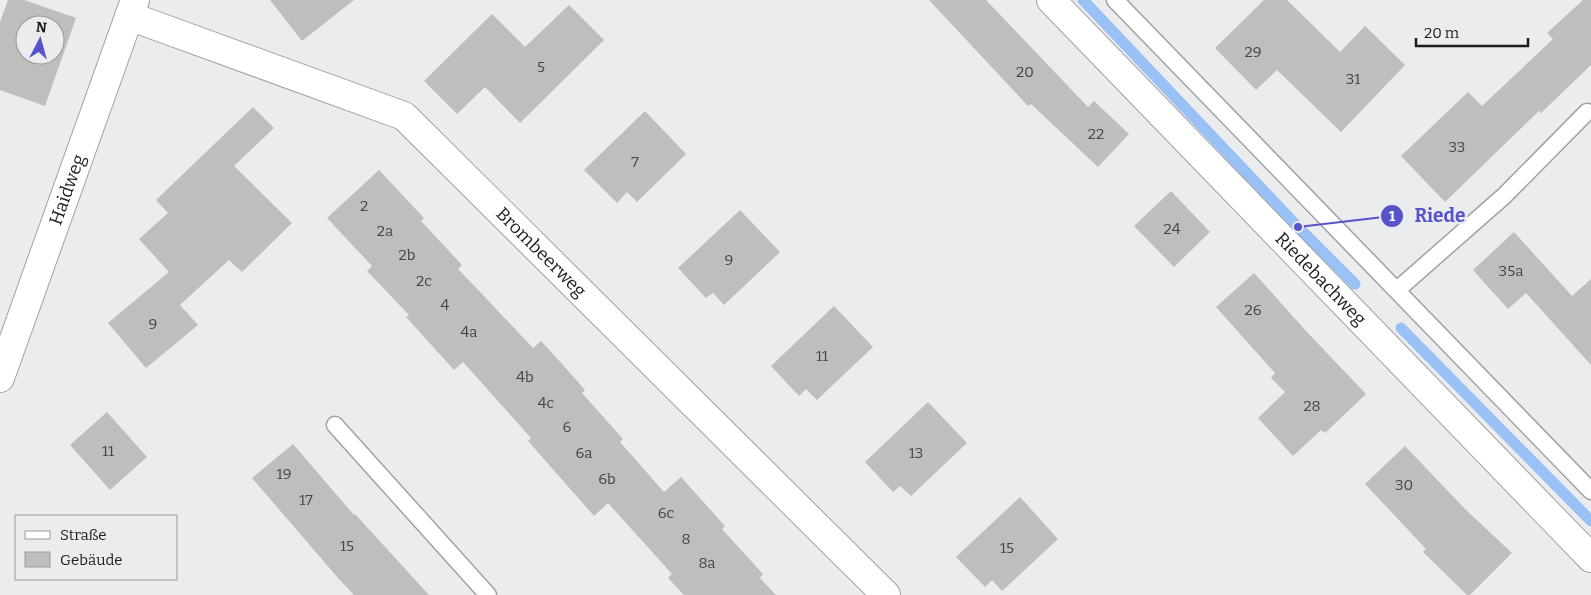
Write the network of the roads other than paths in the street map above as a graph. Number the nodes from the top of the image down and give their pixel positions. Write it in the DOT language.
graph roads {
  1 [pos="1051,0"];
  2 [pos="1115,0"];
  3 [pos="132,8"];
  4 [pos="1587,112"];
  5 [pos="1397,290"];
  6 [pos="11,309"];
  7 [pos="0,378"];
  8 [pos="335,425"];
  9 [pos="1591,491"];
  10 [pos="1591,558"];
  11 [pos="488,595"];
  12 [pos="886,595"];
  1 -- 10 [label="street, Riedebachweg"];
  2 -- 5 [label="lane"];
  3 -- 6 [label="street, Haidweg"];
  3 -- 12 [label="street, Brombeerweg"];
  4 -- 5 [label="lane"];
  5 -- 9 [label="lane"];
  6 -- 7 [label="street, Haidweg"];
  8 -- 11 [label="lane"];
}
